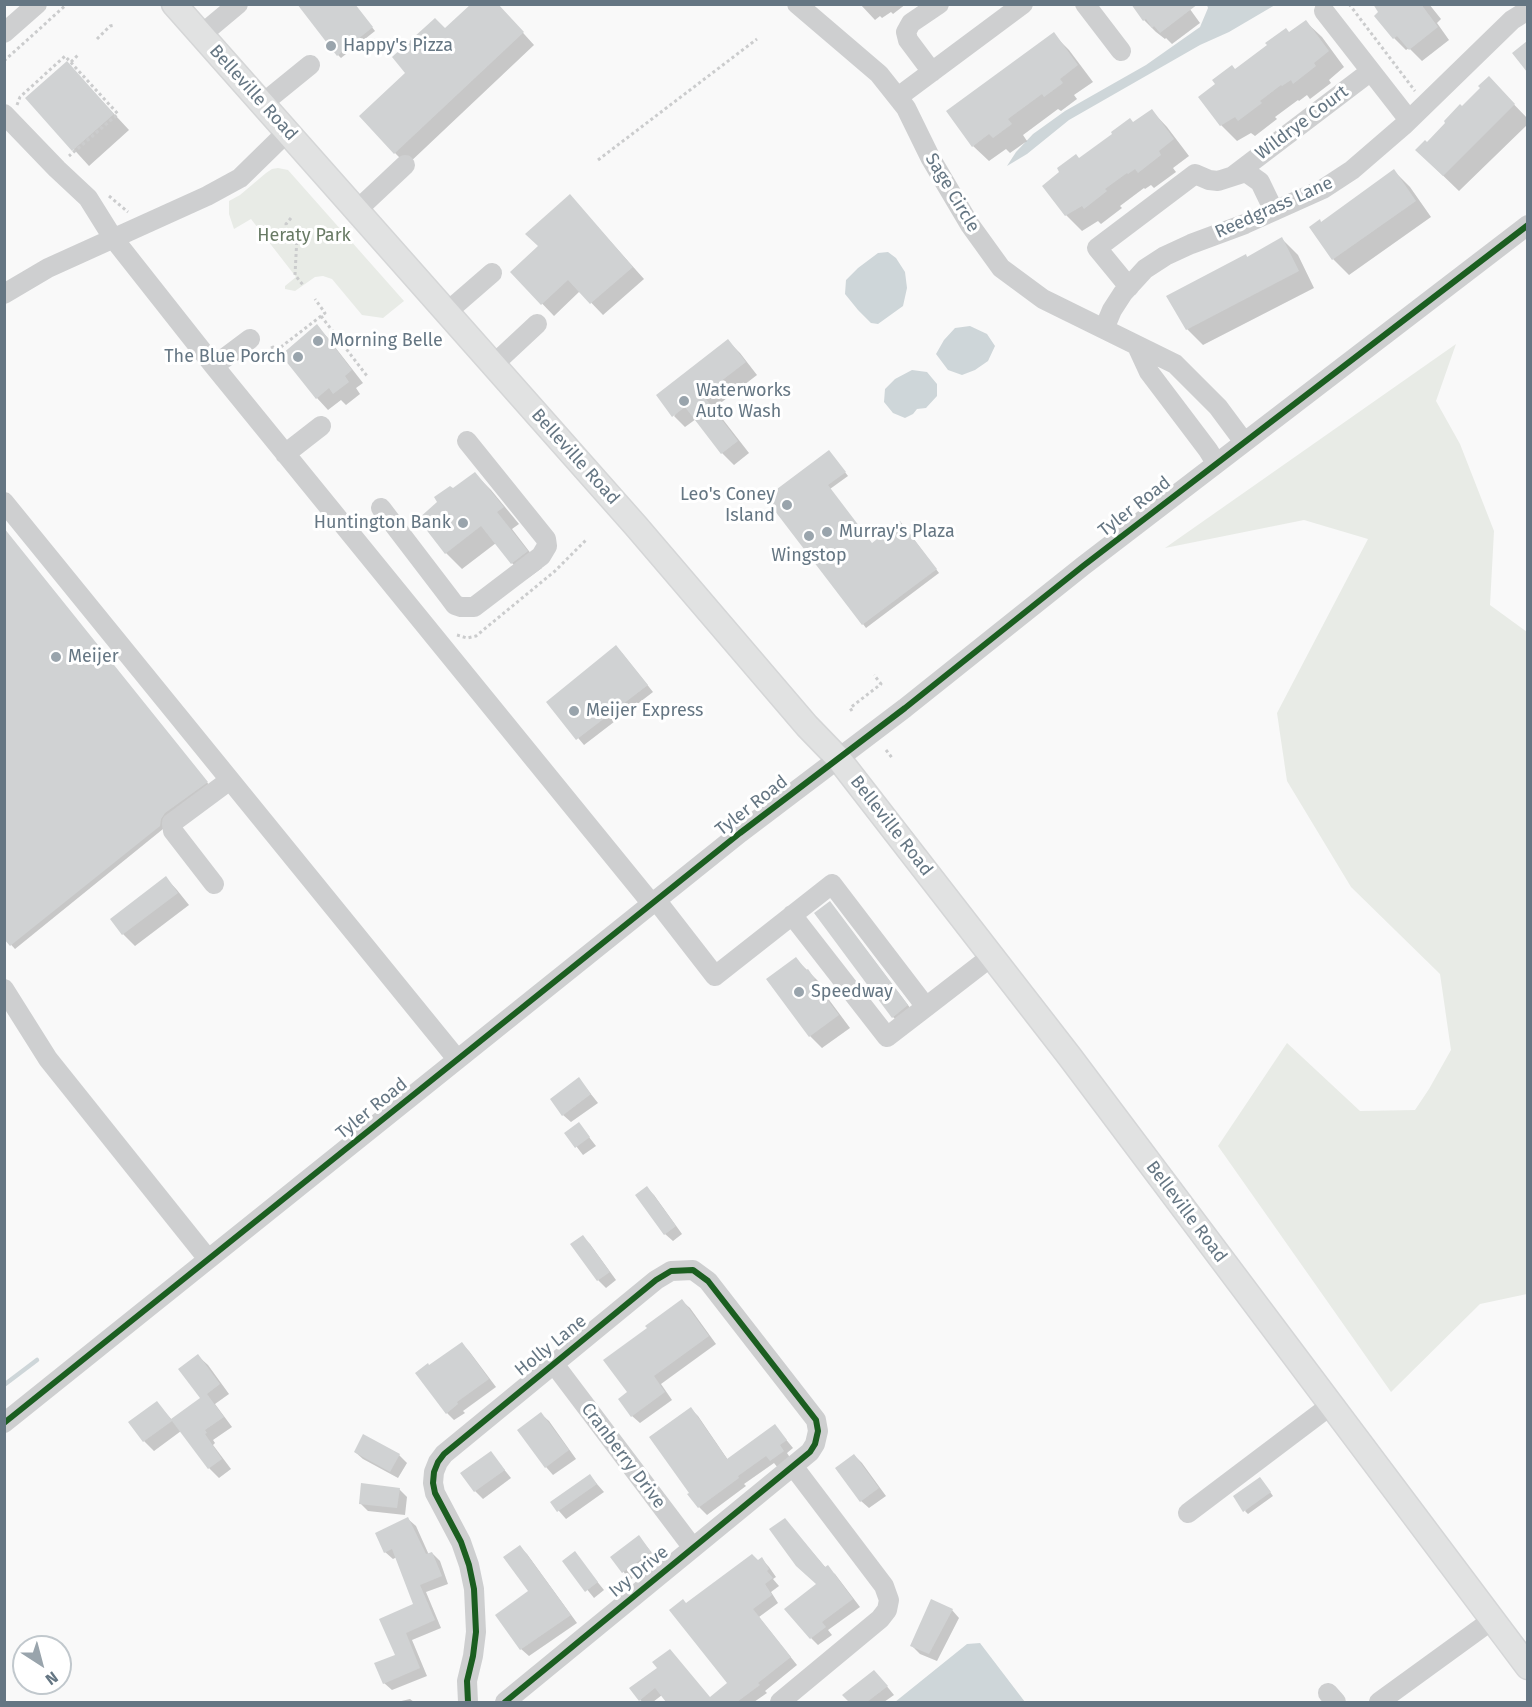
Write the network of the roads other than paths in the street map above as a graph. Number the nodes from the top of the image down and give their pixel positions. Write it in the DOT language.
graph roads {
  1 [pos="37,4"];
  2 [pos="174,4"];
  3 [pos="238,4"];
  4 [pos="797,4"];
  5 [pos="939,4"];
  6 [pos="1023,4"];
  7 [pos="1085,4"];
  8 [pos="1527,10"];
  9 [pos="1324,11"];
  10 [pos="4,33"];
  11 [pos="201,35"];
  12 [pos="1121,51"];
  13 [pos="310,65"];
  14 [pos="1371,71"];
  15 [pos="932,72"];
  16 [pos="898,97"];
  17 [pos="262,104"];
  18 [pos="11,112"];
  19 [pos="1409,120"];
  20 [pos="287,132"];
  21 [pos="405,165"];
  22 [pos="1233,176"];
  23 [pos="356,211"];
  24 [pos="1274,211"];
  25 [pos="1527,225"];
  26 [pos="113,238"];
  27 [pos="492,273"];
  28 [pos="1129,287"];
  29 [pos="4,294"];
  30 [pos="447,312"];
  31 [pos="537,324"];
  32 [pos="1104,329"];
  33 [pos="250,339"];
  34 [pos="1137,346"];
  35 [pos="493,365"];
  36 [pos="214,366"];
  37 [pos="321,426"];
  38 [pos="467,441"];
  39 [pos="1244,442"];
  40 [pos="285,454"];
  41 [pos="1216,463"];
  42 [pos="4,502"];
  43 [pos="381,508"];
  44 [pos="838,758"];
  45 [pos="230,780"];
  46 [pos="214,884"];
  47 [pos="654,902"];
  48 [pos="792,915"];
  49 [pos="992,956"];
  50 [pos="4,989"];
  51 [pos="926,1007"];
  52 [pos="457,1059"];
  53 [pos="208,1259"];
  54 [pos="554,1364"];
  55 [pos="1331,1405"];
  56 [pos="4,1423"];
  57 [pos="793,1466"];
  58 [pos="1188,1513"];
  59 [pos="693,1548"];
  60 [pos="1492,1620"];
  61 [pos="1527,1667"];
  62 [pos="802,1695"];
  63 [pos="468,1702"];
  64 [pos="505,1702"];
  65 [pos="780,1702"];
  66 [pos="1379,1702"];
  1 -- 10 [label="street"];
  2 -- 11 [label="main road, Belleville Road"];
  3 -- 11 [label="street"];
  4 -- 16 [label="street, Sage Circle"];
  5 -- 15 [label="street"];
  6 -- 15 [label="street"];
  7 -- 12 [label="street"];
  8 -- 19 [label="street, Reedgrass Lane"];
  9 -- 14 [label="street"];
  11 -- 17 [label="main road, Belleville Road"];
  13 -- 17 [label="street"];
  14 -- 19 [label="street"];
  14 -- 22 [label="street, Wildrye Court"];
  15 -- 16 [label="street"];
  16 -- 32 [label="street, Sage Circle"];
  17 -- 20 [label="main road, Belleville Road"];
  18 -- 26 [label="street"];
  19 -- 24 [label="street, Reedgrass Lane"];
  20 -- 23 [label="main road, Belleville Road"];
  20 -- 26 [label="street"];
  21 -- 23 [label="street"];
  22 -- 24 [label="street, Wildrye Court"];
  22 -- 28 [label="street, Wildrye Court"];
  23 -- 30 [label="main road, Belleville Road"];
  24 -- 28 [label="street, Reedgrass Lane"];
  25 -- 39 [label="street, Tyler Road"];
  26 -- 29 [label="street"];
  26 -- 36 [label="street"];
  27 -- 30 [label="street"];
  28 -- 32 [label="street, Reedgrass Lane"];
  30 -- 35 [label="main road, Belleville Road"];
  31 -- 35 [label="street"];
  32 -- 34 [label="street, Sage Circle"];
  33 -- 36 [label="street"];
  34 -- 39 [label="street, Sage Circle"];
  34 -- 41 [label="street"];
  35 -- 44 [label="main road, Belleville Road"];
  36 -- 40 [label="street"];
  37 -- 40 [label="street"];
  38 -- 43 [label="street"];
  39 -- 41 [label="street, Tyler Road"];
  40 -- 47 [label="street"];
  41 -- 44 [label="street, Tyler Road"];
  42 -- 45 [label="street"];
  44 -- 47 [label="street, Tyler Road"];
  44 -- 49 [label="main road, Belleville Road"];
  45 -- 46 [label="street"];
  45 -- 52 [label="street"];
  47 -- 48 [label="street"];
  47 -- 52 [label="street, Tyler Road"];
  48 -- 51 [label="street"];
  48 -- 51 [label="street"];
  49 -- 51 [label="street"];
  49 -- 55 [label="main road, Belleville Road"];
  50 -- 53 [label="street"];
  52 -- 53 [label="street, Tyler Road"];
  53 -- 56 [label="street, Tyler Road"];
  54 -- 57 [label="street, Holly Lane"];
  54 -- 59 [label="street, Cranberry Drive"];
  54 -- 63 [label="street, Holly Lane"];
  55 -- 58 [label="street"];
  55 -- 60 [label="main road, Belleville Road"];
  57 -- 59 [label="street, Ivy Drive"];
  57 -- 62 [label="street"];
  59 -- 64 [label="street, Ivy Drive"];
  60 -- 61 [label="main road, Belleville Road"];
  60 -- 66 [label="street"];
  62 -- 65 [label="street"];
}
